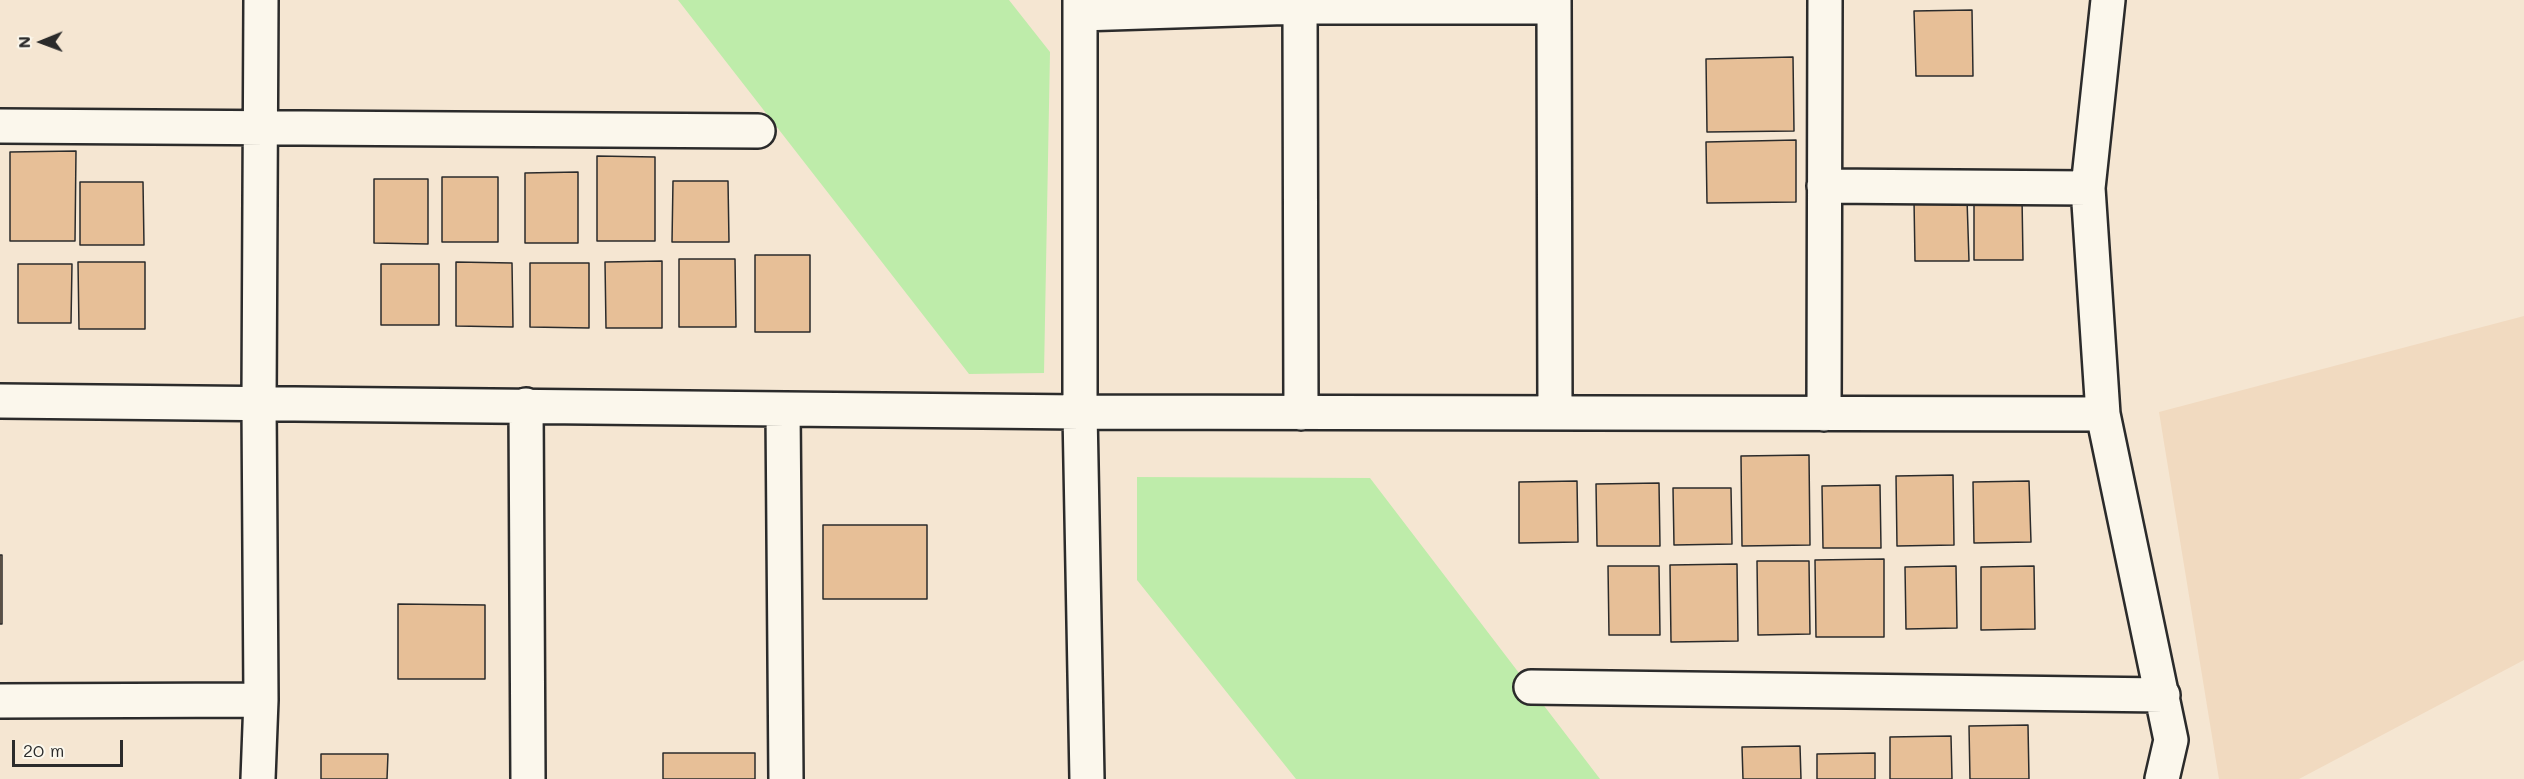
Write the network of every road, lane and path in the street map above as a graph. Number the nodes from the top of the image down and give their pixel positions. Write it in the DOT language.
graph roads {
  1 [pos="261,0"];
  2 [pos="1825,0"];
  3 [pos="2108,0"];
  4 [pos="1554,4"];
  5 [pos="1080,7"];
  6 [pos="1300,7"];
  7 [pos="0,126"];
  8 [pos="262,128"];
  9 [pos="758,131"];
  10 [pos="1824,186"];
  11 [pos="2088,188"];
  12 [pos="0,401"];
  13 [pos="259,403"];
  14 [pos="526,405"];
  15 [pos="783,408"];
  16 [pos="1080,412"];
  17 [pos="1301,413"];
  18 [pos="1555,413"];
  19 [pos="1824,414"];
  20 [pos="2103,414"];
  21 [pos="1531,687"];
  22 [pos="2163,694"];
  23 [pos="261,700"];
  24 [pos="0,701"];
  25 [pos="258,779"];
  26 [pos="528,779"];
  27 [pos="786,779"];
  28 [pos="1087,779"];
  29 [pos="2162,779"];
  1 -- 8 [label="street"];
  2 -- 10 [label="street"];
  3 -- 11 [label="street"];
  4 -- 6 [label="street"];
  4 -- 18 [label="street"];
  5 -- 6 [label="street"];
  5 -- 16 [label="street"];
  6 -- 17 [label="street"];
  7 -- 8 [label="street"];
  8 -- 9 [label="street"];
  8 -- 13 [label="street"];
  10 -- 11 [label="street"];
  10 -- 19 [label="street"];
  11 -- 20 [label="street"];
  12 -- 13 [label="street"];
  13 -- 14 [label="street"];
  13 -- 23 [label="street"];
  14 -- 15 [label="street"];
  14 -- 26 [label="street"];
  15 -- 16 [label="street"];
  15 -- 27 [label="street"];
  16 -- 17 [label="street"];
  16 -- 28 [label="street"];
  17 -- 18 [label="street"];
  18 -- 19 [label="street"];
  19 -- 20 [label="street"];
  20 -- 22 [label="street"];
  21 -- 22 [label="street"];
  22 -- 29 [label="street"];
  23 -- 24 [label="street"];
  23 -- 25 [label="street"];
}
